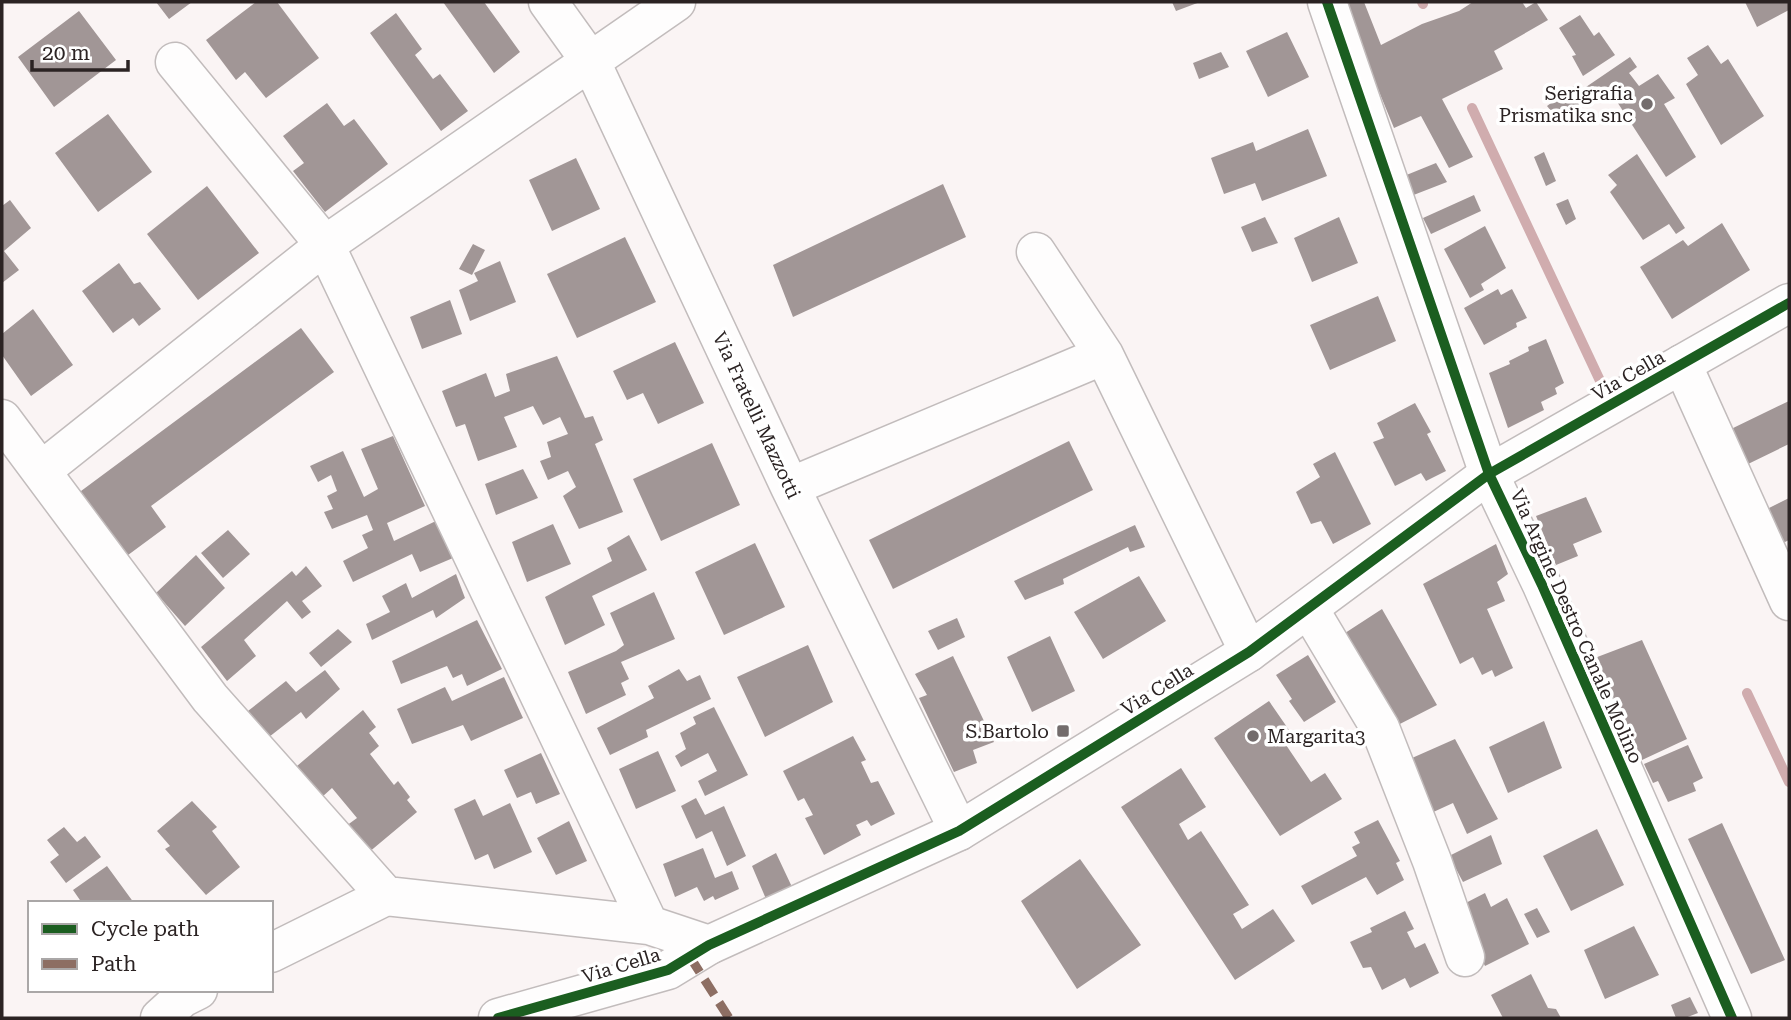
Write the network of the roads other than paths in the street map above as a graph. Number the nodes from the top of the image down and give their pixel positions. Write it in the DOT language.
graph roads {
  1 [pos="548,2"];
  2 [pos="676,2"];
  3 [pos="1327,2"];
  4 [pos="175,62"];
  5 [pos="591,62"];
  6 [pos="326,245"];
  7 [pos="1036,251"];
  8 [pos="1789,303"];
  9 [pos="1104,355"];
  10 [pos="1682,364"];
  11 [pos="2,419"];
  12 [pos="41,471"];
  13 [pos="1489,474"];
  14 [pos="790,487"];
  15 [pos="1789,601"];
  16 [pos="1309,609"];
  17 [pos="1250,652"];
  18 [pos="959,831"];
  19 [pos="386,896"];
  20 [pos="649,925"];
  21 [pos="709,946"];
  22 [pos="273,952"];
  23 [pos="1465,957"];
  24 [pos="194,992"];
  25 [pos="160,1018"];
  26 [pos="498,1018"];
  27 [pos="1732,1018"];
  1 -- 5 [label="street, Via Fratelli Mazzotti"];
  2 -- 5 [label="street"];
  3 -- 13 [label="street, Via Argine Destro Canale Molino"];
  4 -- 6 [label="street"];
  5 -- 6 [label="street"];
  5 -- 14 [label="street, Via Fratelli Mazzotti"];
  6 -- 12 [label="street"];
  6 -- 20 [label="street"];
  7 -- 9 [label="street"];
  8 -- 10 [label="street, Via Cella"];
  9 -- 14 [label="street"];
  9 -- 17 [label="street"];
  10 -- 13 [label="street, Via Cella"];
  10 -- 15 [label="street"];
  11 -- 12 [label="street"];
  12 -- 19 [label="street"];
  13 -- 16 [label="street, Via Cella"];
  13 -- 27 [label="street, Via Argine Destro Canale Molino"];
  14 -- 18 [label="street, Via Fratelli Mazzotti"];
  16 -- 17 [label="street, Via Cella"];
  16 -- 23 [label="street"];
  17 -- 18 [label="street, Via Cella"];
  18 -- 21 [label="street, Via Cella"];
  19 -- 20 [label="street"];
  19 -- 22 [label="street"];
  20 -- 21 [label="street"];
  21 -- 26 [label="street, Via Cella"];
  24 -- 25 [label="street"];
}
